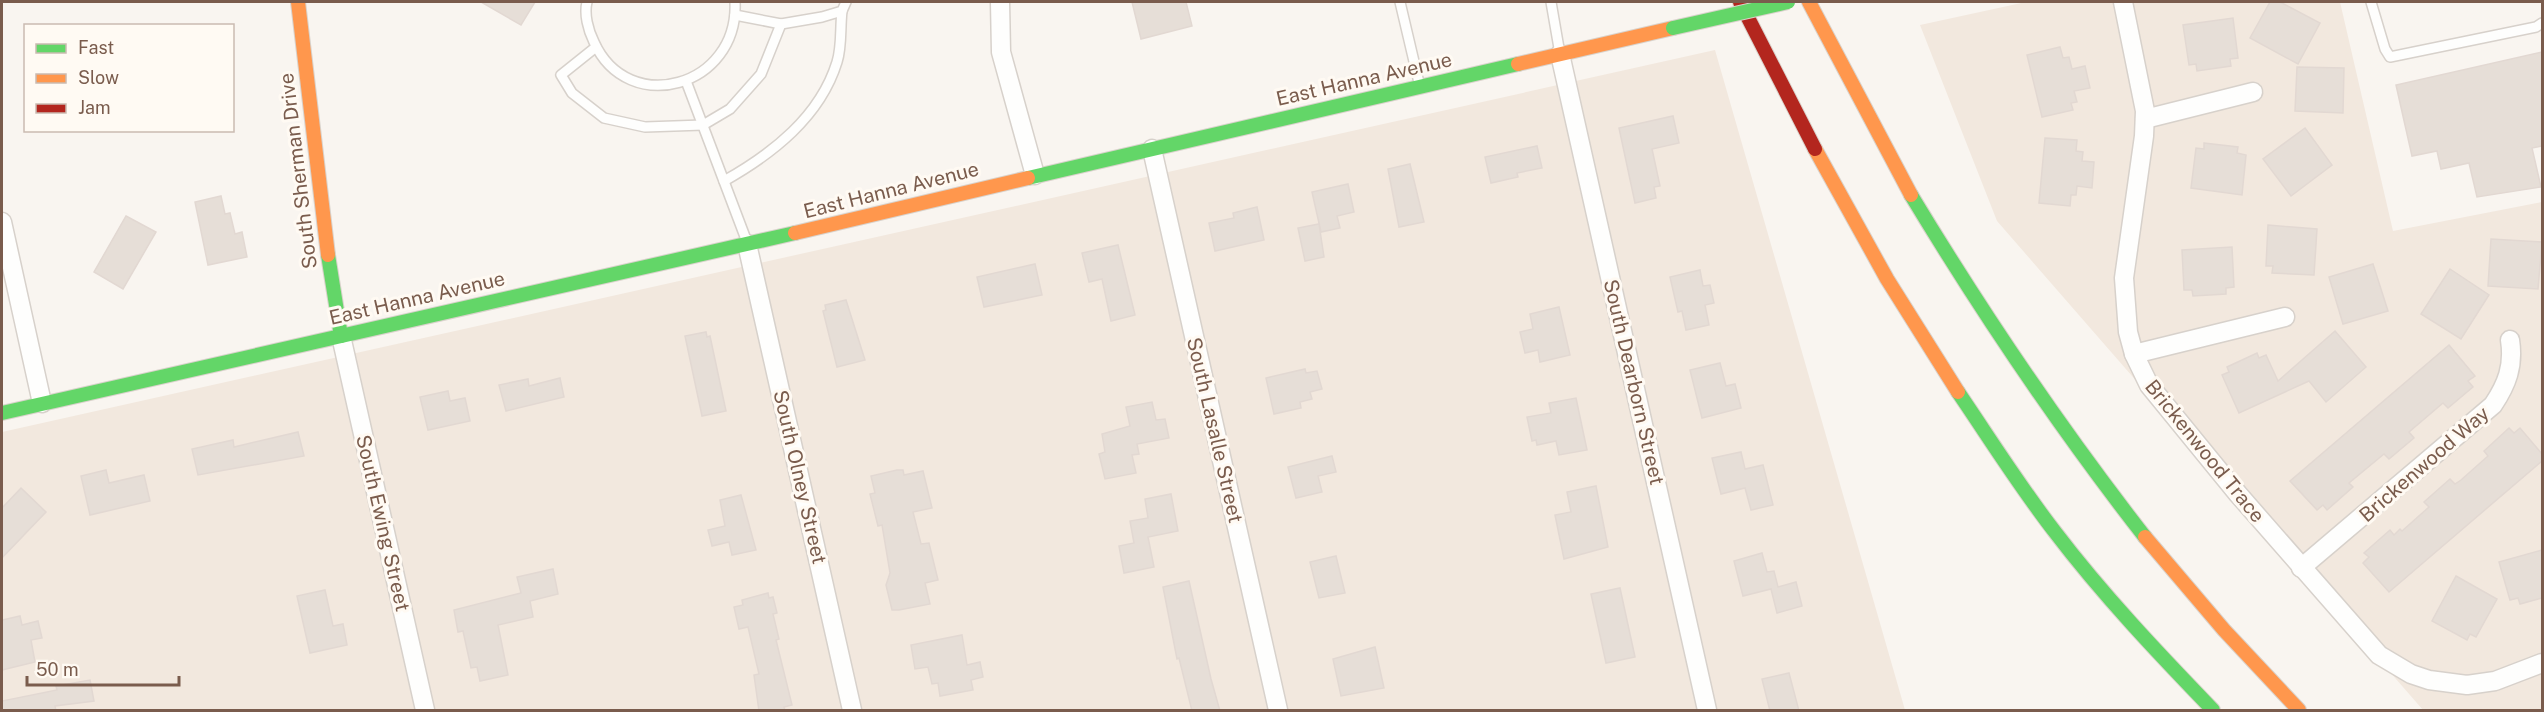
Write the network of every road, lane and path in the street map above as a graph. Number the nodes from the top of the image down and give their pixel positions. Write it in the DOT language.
graph roads {
  1 [pos="298,2"];
  2 [pos="587,2"];
  3 [pos="735,2"];
  4 [pos="1000,2"];
  5 [pos="1400,2"];
  6 [pos="1551,2"];
  7 [pos="1740,2"];
  8 [pos="1788,2"];
  9 [pos="1809,2"];
  10 [pos="2122,2"];
  11 [pos="2371,2"];
  12 [pos="844,6"];
  13 [pos="735,15"];
  14 [pos="2542,23"];
  15 [pos="781,24"];
  16 [pos="596,47"];
  17 [pos="1560,54"];
  18 [pos="686,81"];
  19 [pos="1420,87"];
  20 [pos="2253,92"];
  21 [pos="2145,119"];
  22 [pos="703,125"];
  23 [pos="1152,149"];
  24 [pos="1035,175"];
  25 [pos="724,181"];
  26 [pos="2,222"];
  27 [pos="747,244"];
  28 [pos="2285,317"];
  29 [pos="341,336"];
  30 [pos="2510,340"];
  31 [pos="2134,354"];
  32 [pos="42,403"];
  33 [pos="2,412"];
  34 [pos="2301,568"];
  35 [pos="2542,663"];
  36 [pos="425,711"];
  37 [pos="852,711"];
  38 [pos="1278,711"];
  39 [pos="1707,711"];
  40 [pos="2213,711"];
  41 [pos="2299,711"];
  1 -- 29 [label="main road, South Sherman Drive"];
  2 -- 16 [label="lane"];
  3 -- 13 [label="lane"];
  4 -- 24 [label="street"];
  5 -- 19 [label="lane"];
  6 -- 17 [label="lane"];
  7 -- 40 [label="main road"];
  8 -- 17 [label="main road, East Hanna Avenue, bridge"];
  9 -- 41 [label="main road"];
  10 -- 21 [label="street, Brickenwood Trace"];
  11 -- 14 [label="lane"];
  12 -- 15 [label="lane"];
  12 -- 25 [label="lane"];
  13 -- 15 [label="lane"];
  13 -- 18 [label="lane"];
  15 -- 22 [label="lane"];
  16 -- 18 [label="lane"];
  16 -- 22 [label="lane"];
  17 -- 19 [label="main road, East Hanna Avenue"];
  17 -- 39 [label="street, South Dearborn Street"];
  18 -- 22 [label="lane"];
  19 -- 23 [label="main road, East Hanna Avenue"];
  20 -- 21 [label="street"];
  21 -- 31 [label="street, Brickenwood Trace"];
  22 -- 25 [label="lane"];
  23 -- 24 [label="main road, East Hanna Avenue"];
  23 -- 38 [label="street, South Lasalle Street"];
  24 -- 27 [label="main road, East Hanna Avenue"];
  25 -- 27 [label="lane"];
  26 -- 32 [label="street"];
  27 -- 29 [label="main road, East Hanna Avenue"];
  27 -- 37 [label="street, South Olney Street"];
  28 -- 31 [label="street"];
  29 -- 32 [label="main road, East Hanna Avenue"];
  29 -- 36 [label="street, South Ewing Street"];
  30 -- 34 [label="street, Brickenwood Way"];
  31 -- 34 [label="street, Brickenwood Trace"];
  32 -- 33 [label="main road, East Hanna Avenue"];
  34 -- 35 [label="street, Brickenwood Trace"];
}
